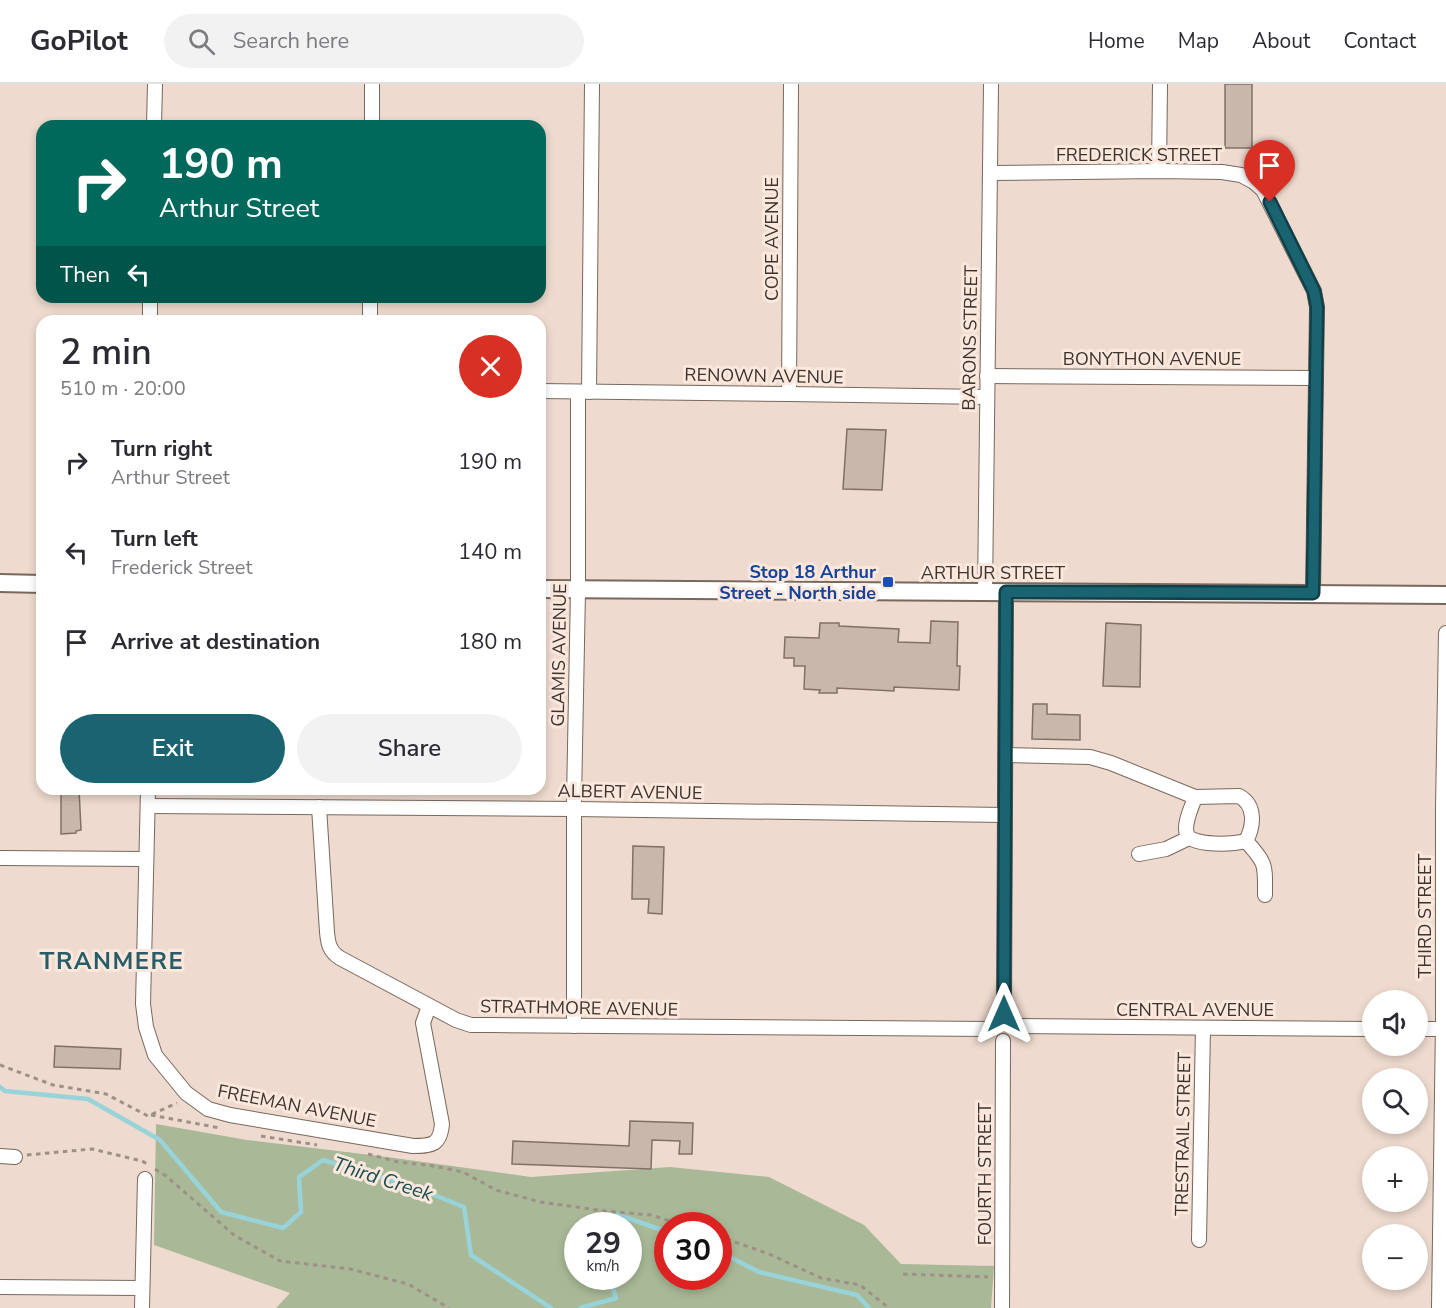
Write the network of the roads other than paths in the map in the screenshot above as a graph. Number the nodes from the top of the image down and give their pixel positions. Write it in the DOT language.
graph roads {
  1 [pos="155,84"];
  2 [pos="372,84"];
  3 [pos="592,84"];
  4 [pos="791,84"];
  5 [pos="991,84"];
  6 [pos="1160,84"];
  7 [pos="154,120"];
  8 [pos="372,120"];
  9 [pos="1159,171"];
  10 [pos="991,173"];
  11 [pos="987,376"];
  12 [pos="1316,378"];
  13 [pos="546,392"];
  14 [pos="583,392"];
  15 [pos="789,394"];
  16 [pos="987,398"];
  17 [pos="0,584"];
  18 [pos="36,584"];
  19 [pos="546,589"];
  20 [pos="578,590"];
  21 [pos="1006,592"];
  22 [pos="985,593"];
  23 [pos="1313,593"];
  24 [pos="1446,595"];
  25 [pos="1446,633"];
  26 [pos="1006,755"];
  27 [pos="148,795"];
  28 [pos="1195,797"];
  29 [pos="148,806"];
  30 [pos="319,807"];
  31 [pos="574,809"];
  32 [pos="1444,809"];
  33 [pos="1004,815"];
  34 [pos="1189,838"];
  35 [pos="1246,841"];
  36 [pos="1139,854"];
  37 [pos="0,858"];
  38 [pos="146,859"];
  39 [pos="1265,895"];
  40 [pos="429,1005"];
  41 [pos="1004,1014"];
  42 [pos="574,1026"];
  43 [pos="1017,1026"];
  44 [pos="1203,1028"];
  45 [pos="990,1029"];
  46 [pos="1362,1029"];
  47 [pos="1428,1029"];
  48 [pos="1444,1029"];
  49 [pos="1003,1041"];
  50 [pos="0,1156"];
  51 [pos="15,1156"];
  52 [pos="144,1179"];
  53 [pos="1444,1233"];
  54 [pos="1199,1240"];
  55 [pos="0,1287"];
  56 [pos="142,1288"];
  57 [pos="142,1308"];
  58 [pos="1002,1308"];
  59 [pos="1439,1308"];
  1 -- 7 [label="street"];
  2 -- 8 [label="street"];
  3 -- 14 [label="street, GLAMIS AVENUE"];
  4 -- 15 [label="street, COPE AVENUE"];
  5 -- 10 [label="street, BARONS STREET"];
  6 -- 9 [label="street"];
  9 -- 10 [label="street, FREDERICK STREET"];
  9 -- 12 [label="street, FREDERICK STREET"];
  10 -- 11 [label="street, BARONS STREET"];
  11 -- 12 [label="street, BONYTHON AVENUE"];
  11 -- 16 [label="street, BARONS STREET"];
  12 -- 23 [label="street, FREDERICK STREET"];
  13 -- 14 [label="street, RENOWN AVENUE"];
  14 -- 15 [label="street, RENOWN AVENUE"];
  14 -- 20 [label="street, GLAMIS AVENUE"];
  15 -- 16 [label="street, RENOWN AVENUE"];
  16 -- 22 [label="street, BARONS STREET"];
  17 -- 18 [label="street"];
  19 -- 20 [label="street, ARTHUR STREET"];
  20 -- 22 [label="street, ARTHUR STREET"];
  20 -- 31 [label="street, GLAMIS AVENUE"];
  21 -- 22 [label="street, ARTHUR STREET"];
  21 -- 23 [label="street, ARTHUR STREET"];
  21 -- 26 [label="street"];
  23 -- 24 [label="street, ARTHUR STREET"];
  25 -- 32 [label="street, THIRD STREET"];
  26 -- 28 [label="street"];
  26 -- 33 [label="street"];
  27 -- 29 [label="street, FREEMAN AVENUE"];
  28 -- 34 [label="street"];
  28 -- 35 [label="street"];
  29 -- 30 [label="street, ALBERT AVENUE"];
  29 -- 38 [label="street, FREEMAN AVENUE"];
  30 -- 31 [label="street, ALBERT AVENUE"];
  30 -- 40 [label="street, STRATHMORE AVENUE"];
  31 -- 33 [label="street, ALBERT AVENUE"];
  31 -- 42 [label="street, GLAMIS AVENUE"];
  32 -- 48 [label="street, THIRD STREET"];
  33 -- 41 [label="street"];
  34 -- 35 [label="street"];
  34 -- 36 [label="street"];
  35 -- 39 [label="street"];
  37 -- 38 [label="street"];
  38 -- 40 [label="street, FREEMAN AVENUE"];
  40 -- 42 [label="street, STRATHMORE AVENUE"];
  41 -- 43 [label="street"];
  41 -- 45 [label="street"];
  42 -- 45 [label="street, STRATHMORE AVENUE"];
  43 -- 44 [label="street, CENTRAL AVENUE"];
  43 -- 49 [label="street"];
  44 -- 46 [label="street, CENTRAL AVENUE"];
  44 -- 54 [label="street, TRESTRAIL STREET"];
  45 -- 49 [label="street"];
  47 -- 48 [label="street"];
  48 -- 53 [label="street, THIRD STREET"];
  49 -- 58 [label="street, FOURTH STREET"];
  50 -- 51 [label="street"];
  52 -- 56 [label="street"];
  53 -- 59 [label="street, THIRD STREET"];
  55 -- 56 [label="street"];
  56 -- 57 [label="street"];
}
